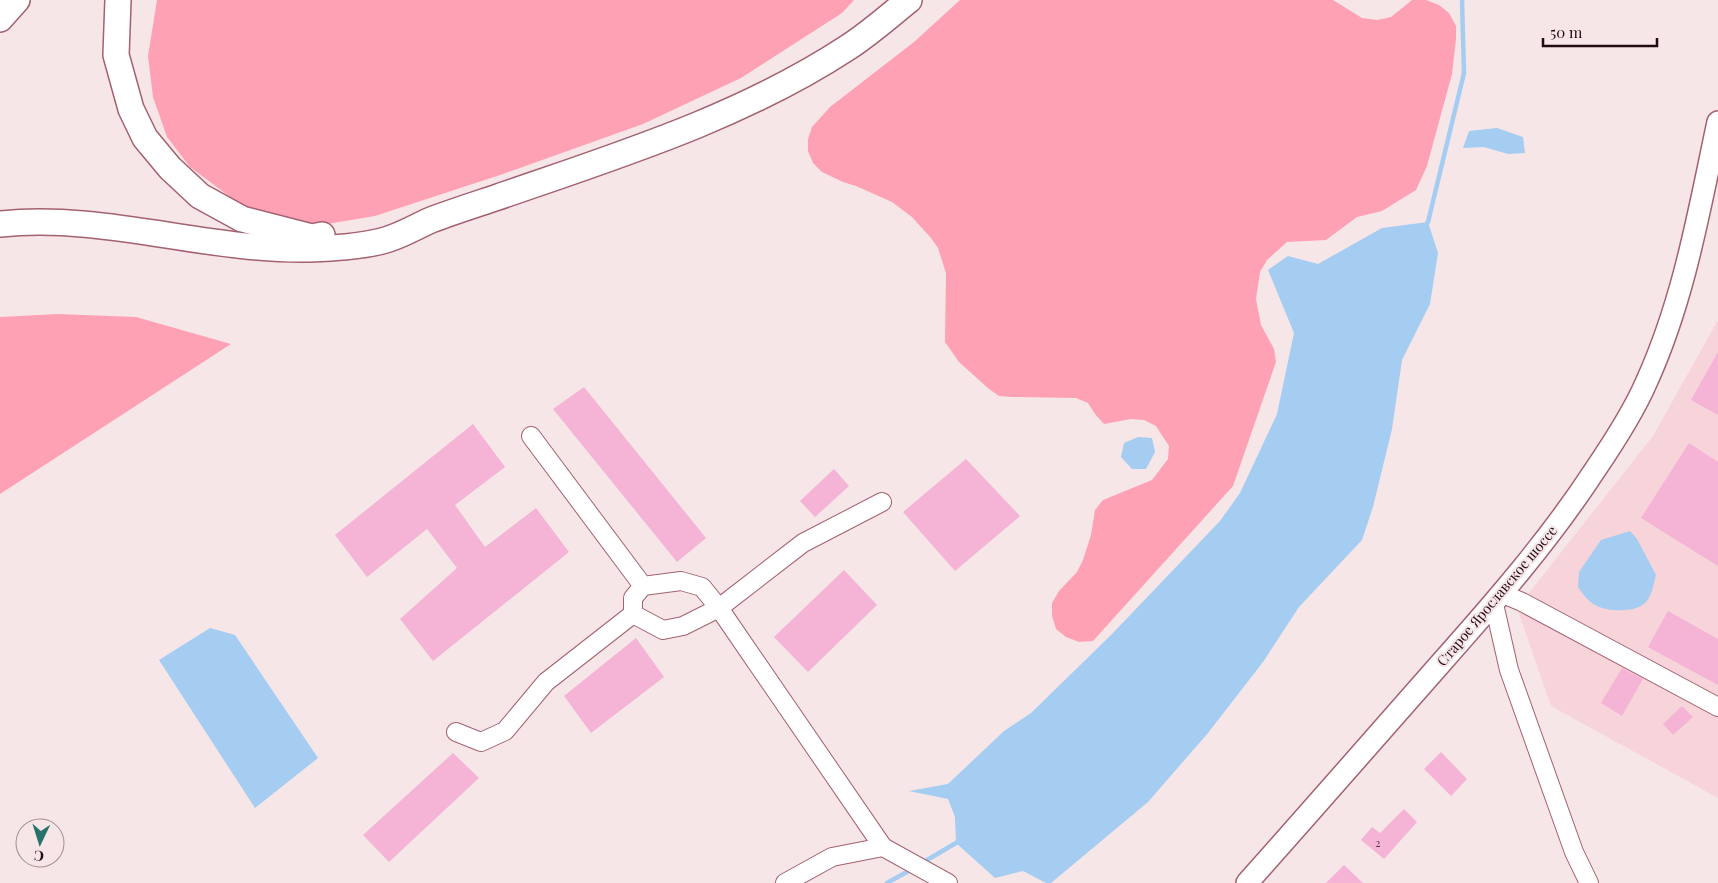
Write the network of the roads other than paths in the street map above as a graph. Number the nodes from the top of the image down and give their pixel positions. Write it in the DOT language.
graph roads {
  1 [pos="17,0"];
  2 [pos="118,0"];
  3 [pos="909,0"];
  4 [pos="0,19"];
  5 [pos="1718,122"];
  6 [pos="431,220"];
  7 [pos="0,224"];
  8 [pos="531,436"];
  9 [pos="882,502"];
  10 [pos="643,586"];
  11 [pos="1498,599"];
  12 [pos="719,608"];
  13 [pos="633,614"];
  14 [pos="1718,708"];
  15 [pos="456,732"];
  16 [pos="883,847"];
  17 [pos="785,883"];
  18 [pos="948,883"];
  19 [pos="1247,883"];
  20 [pos="1588,883"];
  1 -- 4 [label="highway"];
  2 -- 6 [label="highway"];
  3 -- 6 [label="highway"];
  5 -- 11 [label="main road, Старое Ярославское шоссе"];
  6 -- 7 [label="highway"];
  8 -- 10 [label="lane"];
  9 -- 12 [label="lane"];
  10 -- 12 [label="lane"];
  10 -- 13 [label="lane"];
  11 -- 14 [label="lane"];
  11 -- 19 [label="main road, Старое Ярославское шоссе"];
  11 -- 20 [label="lane"];
  12 -- 13 [label="lane"];
  12 -- 16 [label="lane"];
  13 -- 15 [label="lane"];
  16 -- 17 [label="lane"];
  16 -- 18 [label="lane"];
}
